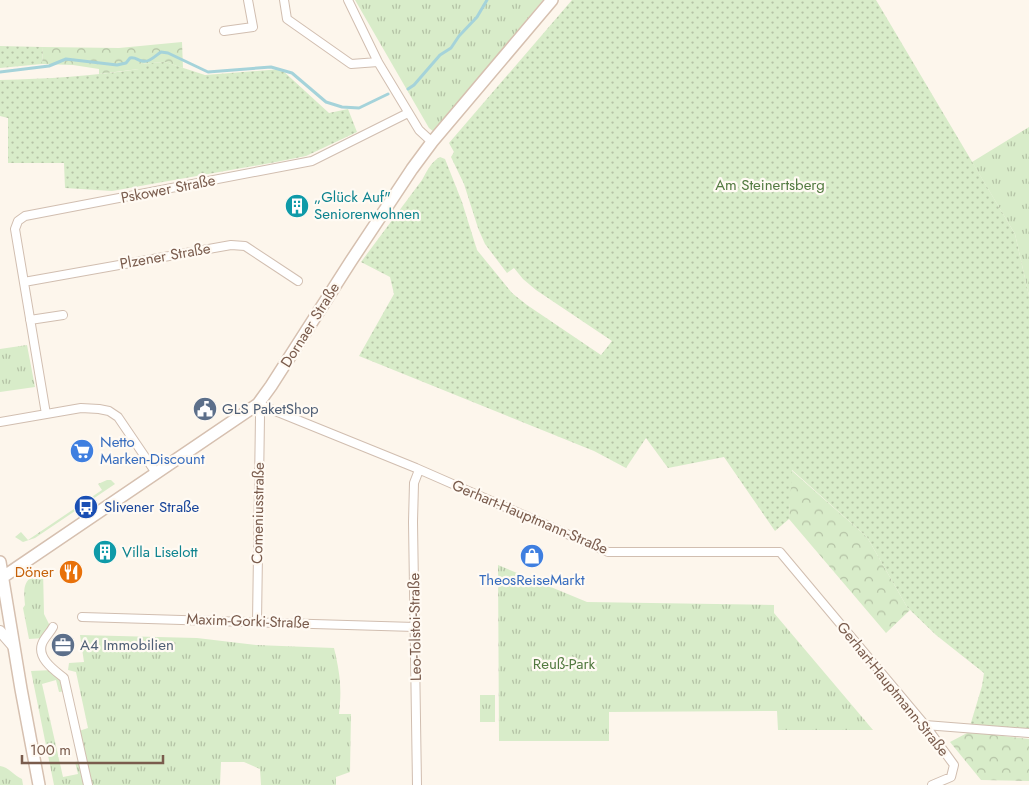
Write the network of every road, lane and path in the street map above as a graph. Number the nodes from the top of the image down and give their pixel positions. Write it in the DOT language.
graph roads {
  1 [pos="248,0"];
  2 [pos="284,0"];
  3 [pos="348,0"];
  4 [pos="552,0"];
  5 [pos="224,30"];
  6 [pos="378,62"];
  7 [pos="408,113"];
  8 [pos="432,142"];
  9 [pos="298,281"];
  10 [pos="24,282"];
  11 [pos="63,315"];
  12 [pos="30,320"];
  13 [pos="258,404"];
  14 [pos="46,414"];
  15 [pos="0,422"];
  16 [pos="419,470"];
  17 [pos="156,473"];
  18 [pos="0,562"];
  19 [pos="2,578"];
  20 [pos="82,617"];
  21 [pos="257,622"];
  22 [pos="53,627"];
  23 [pos="415,627"];
  24 [pos="0,631"];
  25 [pos="13,646"];
  26 [pos="925,725"];
  27 [pos="1029,733"];
  28 [pos="39,785"];
  29 [pos="88,785"];
  30 [pos="417,785"];
  31 [pos="932,785"];
  1 -- 5 [label="street"];
  2 -- 6 [label="street"];
  3 -- 6 [label="street"];
  4 -- 8 [label="main road, Dornaer Straße"];
  6 -- 7 [label="street"];
  7 -- 8 [label="street"];
  7 -- 10 [label="street, Pskower Straße"];
  8 -- 13 [label="main road, Dornaer Straße"];
  9 -- 10 [label="street, Plzener Straße"];
  10 -- 12 [label="street, Pskower Straße"];
  11 -- 12 [label="street"];
  12 -- 14 [label="street, Pskower Straße"];
  13 -- 16 [label="street, Gerhart-Hauptmann-Straße"];
  13 -- 17 [label="main road, Dornaer Straße"];
  13 -- 21 [label="street, Comeniusstraße"];
  14 -- 15 [label="street"];
  14 -- 17 [label="street"];
  16 -- 23 [label="street, Leo-Tolstoi-Straße"];
  16 -- 26 [label="street, Gerhart-Hauptmann-Straße"];
  17 -- 19 [label="main road, Dornaer Straße"];
  18 -- 19 [label="main road"];
  19 -- 25 [label="main road"];
  20 -- 21 [label="street, Maxim-Gorki-Straße"];
  21 -- 23 [label="street, Maxim-Gorki-Straße"];
  22 -- 29 [label="street"];
  23 -- 30 [label="street, Leo-Tolstoi-Straße"];
  24 -- 25 [label="street"];
  25 -- 28 [label="main road"];
  26 -- 27 [label="street"];
  26 -- 31 [label="street, Gerhart-Hauptmann-Straße"];
}
